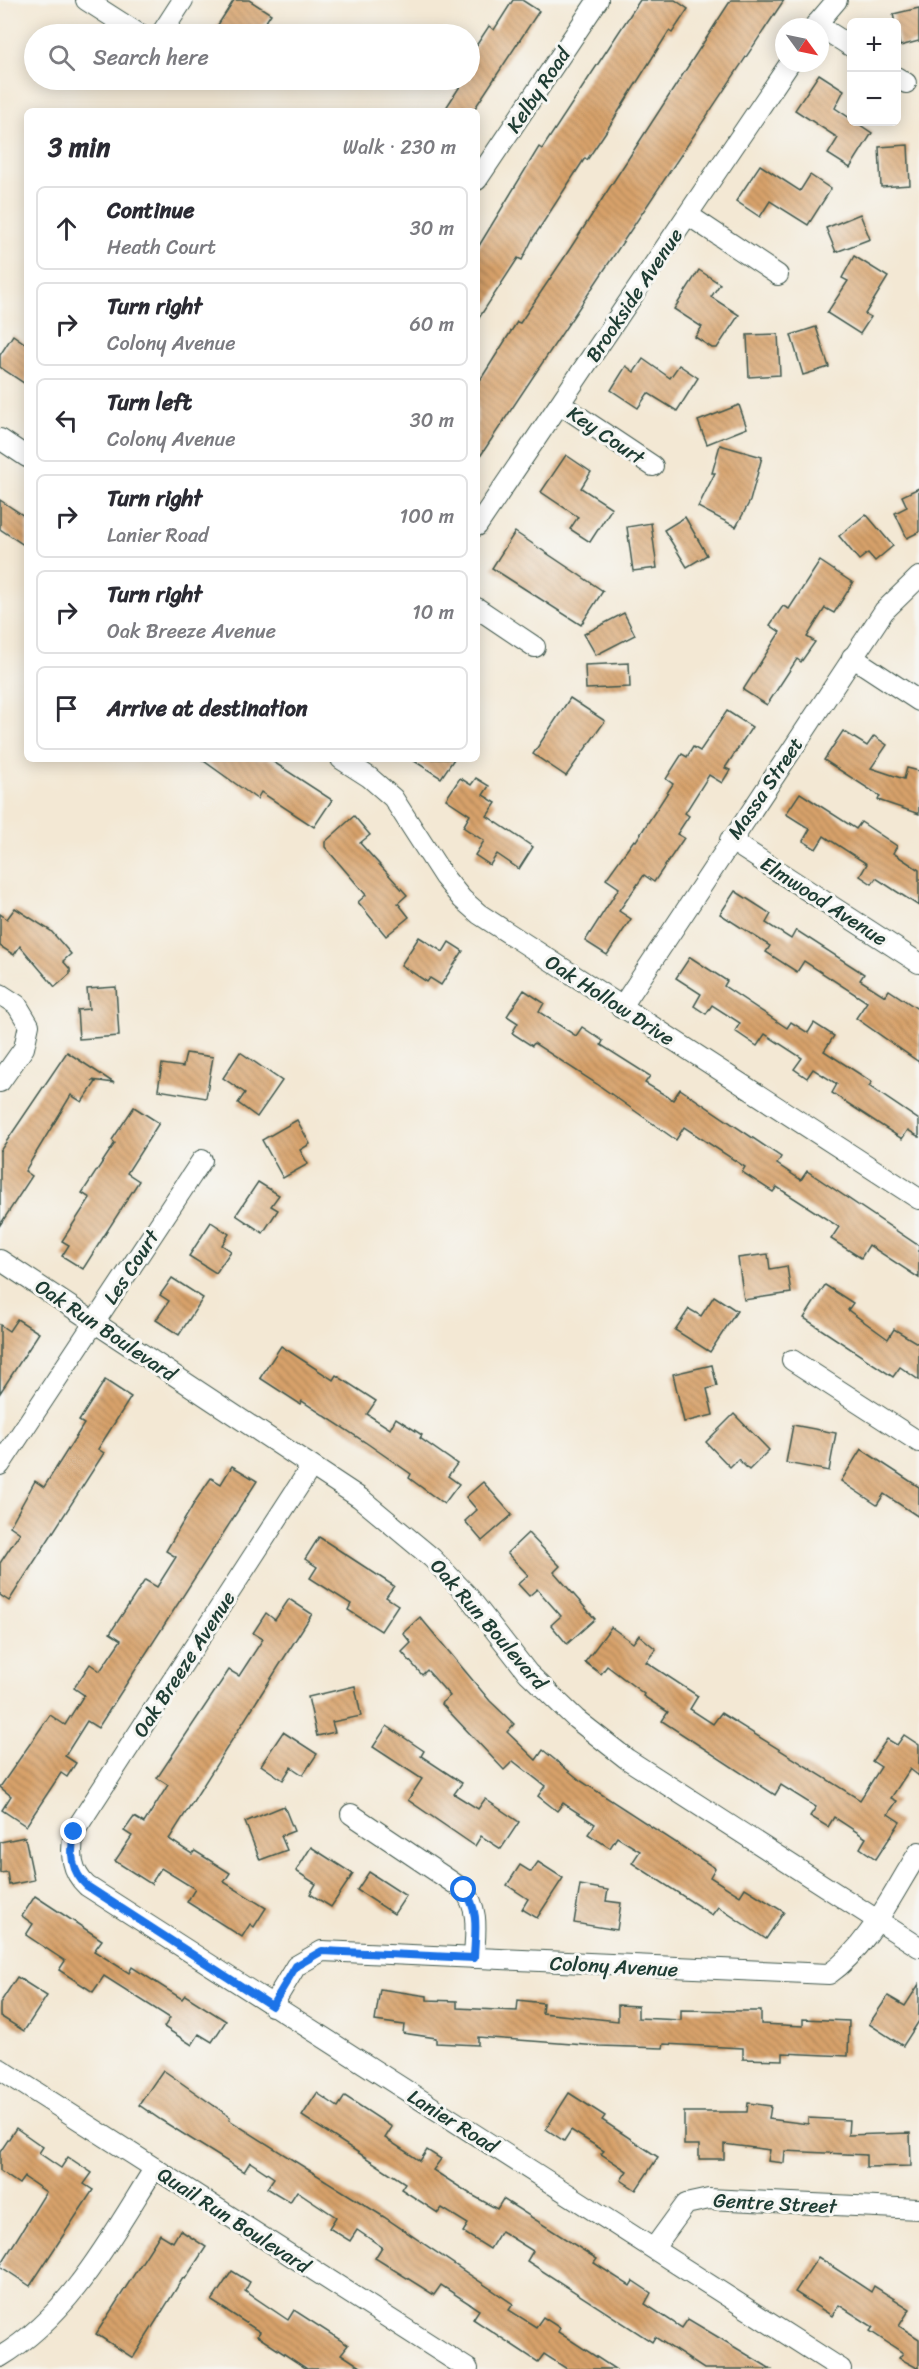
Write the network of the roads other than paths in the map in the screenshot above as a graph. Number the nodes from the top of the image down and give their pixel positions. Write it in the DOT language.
graph roads {
  1 [pos="86,0"];
  2 [pos="183,0"];
  3 [pos="598,0"];
  4 [pos="837,0"];
  5 [pos="822,18"];
  6 [pos="123,24"];
  7 [pos="167,24"];
  8 [pos="829,34"];
  9 [pos="847,44"];
  10 [pos="784,72"];
  11 [pos="480,176"];
  12 [pos="688,215"];
  13 [pos="778,274"];
  14 [pos="560,404"];
  15 [pos="0,439"];
  16 [pos="24,455"];
  17 [pos="653,466"];
  18 [pos="480,522"];
  19 [pos="919,578"];
  20 [pos="480,610"];
  21 [pos="535,646"];
  22 [pos="852,657"];
  23 [pos="919,701"];
  24 [pos="345,762"];
  25 [pos="730,840"];
  26 [pos="919,963"];
  27 [pos="0,994"];
  28 [pos="621,1008"];
  29 [pos="0,1082"];
  30 [pos="202,1160"];
  31 [pos="919,1199"];
  32 [pos="0,1260"];
  33 [pos="94,1322"];
  34 [pos="792,1360"];
  35 [pos="919,1442"];
  36 [pos="0,1465"];
  37 [pos="311,1467"];
  38 [pos="351,1814"];
  39 [pos="919,1852"];
  40 [pos="74,1865"];
  41 [pos="875,1920"];
  42 [pos="919,1947"];
  43 [pos="474,1958"];
  44 [pos="272,2006"];
  45 [pos="0,2069"];
  46 [pos="154,2169"];
  47 [pos="919,2209"];
  48 [pos="654,2248"];
  49 [pos="0,2357"];
  50 [pos="468,2369"];
  51 [pos="841,2369"];
  1 -- 6 [label="street"];
  2 -- 7 [label="street"];
  3 -- 11 [label="street, Kelby Road"];
  4 -- 5 [label="street"];
  8 -- 9 [label="street"];
  10 -- 12 [label="street, Brookside Avenue"];
  12 -- 13 [label="street"];
  12 -- 14 [label="street, Brookside Avenue"];
  14 -- 17 [label="street, Key Court"];
  14 -- 18 [label="street, Brookside Avenue"];
  15 -- 16 [label="street"];
  19 -- 22 [label="street, Massa Street"];
  20 -- 21 [label="street"];
  22 -- 23 [label="street"];
  22 -- 25 [label="street, Massa Street"];
  24 -- 28 [label="street, Oak Hollow Drive"];
  25 -- 26 [label="street, Elmwood Avenue"];
  25 -- 28 [label="street, Massa Street"];
  27 -- 29 [label="street"];
  28 -- 31 [label="street, Oak Hollow Drive"];
  30 -- 33 [label="street, Les Court"];
  32 -- 33 [label="street, Oak Run Boulevard"];
  33 -- 36 [label="street, Les Court"];
  33 -- 37 [label="street, Oak Run Boulevard"];
  34 -- 35 [label="street"];
  37 -- 40 [label="street, Oak Breeze Avenue"];
  37 -- 41 [label="street, Oak Run Boulevard"];
  38 -- 43 [label="street"];
  39 -- 41 [label="street, Colony Avenue"];
  40 -- 44 [label="street, Lanier Road"];
  41 -- 42 [label="street, Oak Run Boulevard"];
  41 -- 43 [label="street, Colony Avenue"];
  43 -- 44 [label="street, Colony Avenue"];
  44 -- 48 [label="street, Lanier Road"];
  45 -- 46 [label="street, Quail Run Boulevard"];
  46 -- 49 [label="street"];
  46 -- 50 [label="street, Quail Run Boulevard"];
  47 -- 48 [label="street, Gentre Street"];
  48 -- 51 [label="street, Lanier Road"];
}
